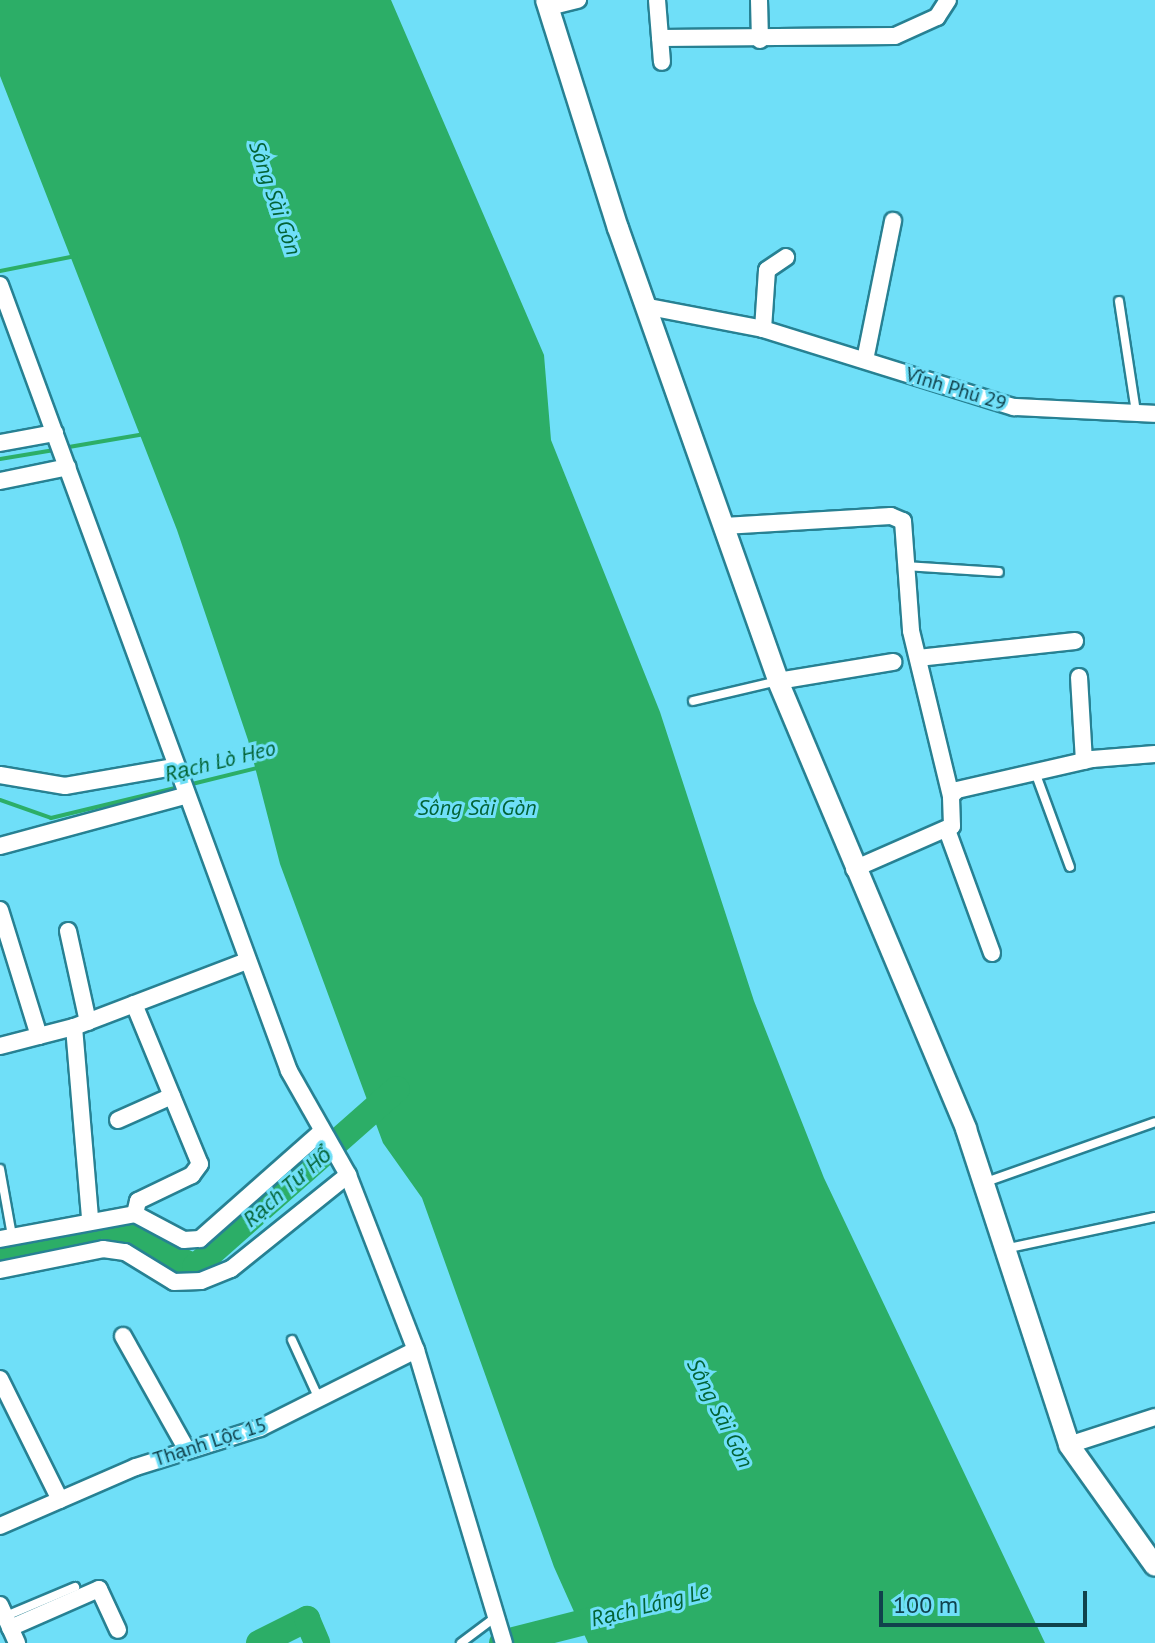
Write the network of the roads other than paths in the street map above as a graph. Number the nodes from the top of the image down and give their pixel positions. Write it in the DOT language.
graph roads {
  1 [pos="578,0"];
  2 [pos="657,0"];
  3 [pos="759,0"];
  4 [pos="948,0"];
  5 [pos="548,4"];
  6 [pos="660,38"];
  7 [pos="760,40"];
  8 [pos="662,62"];
  9 [pos="893,221"];
  10 [pos="786,257"];
  11 [pos="0,288"];
  12 [pos="1119,301"];
  13 [pos="650,313"];
  14 [pos="763,329"];
  15 [pos="865,360"];
  16 [pos="1136,413"];
  17 [pos="1155,414"];
  18 [pos="57,436"];
  19 [pos="0,443"];
  20 [pos="66,462"];
  21 [pos="0,481"];
  22 [pos="724,526"];
  23 [pos="905,566"];
  24 [pos="999,572"];
  25 [pos="1075,641"];
  26 [pos="918,658"];
  27 [pos="893,662"];
  28 [pos="1079,677"];
  29 [pos="778,681"];
  30 [pos="693,701"];
  31 [pos="1155,754"];
  32 [pos="1084,761"];
  33 [pos="1,772"];
  34 [pos="176,772"];
  35 [pos="1035,772"];
  36 [pos="184,795"];
  37 [pos="951,796"];
  38 [pos="947,830"];
  39 [pos="0,846"];
  40 [pos="1070,867"];
  41 [pos="854,869"];
  42 [pos="0,910"];
  43 [pos="68,931"];
  44 [pos="992,953"];
  45 [pos="247,961"];
  46 [pos="134,1004"];
  47 [pos="81,1024"];
  48 [pos="39,1036"];
  49 [pos="0,1046"];
  50 [pos="172,1096"];
  51 [pos="118,1120"];
  52 [pos="1155,1122"];
  53 [pos="322,1136"];
  54 [pos="0,1169"];
  55 [pos="345,1171"];
  56 [pos="985,1183"];
  57 [pos="135,1214"];
  58 [pos="1155,1217"];
  59 [pos="90,1218"];
  60 [pos="6,1238"];
  61 [pos="1009,1248"];
  62 [pos="0,1270"];
  63 [pos="123,1336"];
  64 [pos="292,1340"];
  65 [pos="416,1350"];
  66 [pos="0,1379"];
  67 [pos="319,1399"];
  68 [pos="1155,1417"];
  69 [pos="1069,1445"];
  70 [pos="187,1450"];
  71 [pos="60,1500"];
  72 [pos="0,1526"];
  73 [pos="1155,1566"];
  74 [pos="75,1587"];
  75 [pos="498,1616"];
  76 [pos="8,1623"];
  77 [pos="118,1630"];
  78 [pos="461,1643"];
  79 [pos="504,1643"];
  1 -- 5 [label="street"];
  2 -- 6 [label="street"];
  3 -- 7 [label="street"];
  4 -- 7 [label="street"];
  5 -- 13 [label="street"];
  6 -- 7 [label="street"];
  6 -- 8 [label="street"];
  9 -- 15 [label="street"];
  10 -- 14 [label="street"];
  11 -- 18 [label="street"];
  12 -- 16 [label="lane"];
  13 -- 14 [label="street, Vĩnh Phú 29"];
  13 -- 22 [label="street"];
  14 -- 15 [label="street, Vĩnh Phú 29"];
  15 -- 16 [label="street, Vĩnh Phú 29"];
  16 -- 17 [label="street, Vĩnh Phú 29"];
  18 -- 19 [label="street"];
  18 -- 20 [label="street"];
  20 -- 21 [label="street"];
  20 -- 34 [label="street"];
  22 -- 23 [label="street"];
  22 -- 29 [label="street"];
  23 -- 24 [label="lane"];
  23 -- 26 [label="street"];
  25 -- 26 [label="street"];
  26 -- 37 [label="street"];
  27 -- 29 [label="street"];
  28 -- 32 [label="street"];
  29 -- 30 [label="lane"];
  29 -- 41 [label="street"];
  31 -- 32 [label="street"];
  32 -- 35 [label="street"];
  33 -- 34 [label="street"];
  34 -- 36 [label="street"];
  35 -- 37 [label="street"];
  35 -- 40 [label="lane"];
  36 -- 39 [label="street"];
  36 -- 45 [label="street"];
  37 -- 38 [label="street"];
  38 -- 41 [label="street"];
  38 -- 44 [label="street"];
  41 -- 56 [label="street"];
  42 -- 48 [label="street"];
  43 -- 47 [label="street"];
  45 -- 46 [label="street"];
  45 -- 53 [label="street"];
  46 -- 47 [label="street"];
  46 -- 50 [label="street"];
  47 -- 48 [label="street"];
  47 -- 59 [label="street"];
  48 -- 49 [label="street"];
  50 -- 51 [label="street"];
  50 -- 57 [label="street"];
  52 -- 56 [label="lane"];
  53 -- 55 [label="street"];
  53 -- 57 [label="street"];
  54 -- 60 [label="lane"];
  55 -- 62 [label="street"];
  55 -- 65 [label="street"];
  56 -- 61 [label="street"];
  57 -- 59 [label="street"];
  58 -- 61 [label="lane"];
  59 -- 60 [label="street"];
  61 -- 69 [label="street"];
  63 -- 70 [label="street"];
  64 -- 67 [label="lane"];
  65 -- 67 [label="street, Thạnh Lộc 15"];
  65 -- 75 [label="street"];
  66 -- 71 [label="street"];
  67 -- 70 [label="street, Thạnh Lộc 15"];
  68 -- 69 [label="street"];
  69 -- 73 [label="street"];
  70 -- 71 [label="street, Thạnh Lộc 15"];
  71 -- 72 [label="street, Thạnh Lộc 15"];
  74 -- 76 [label="lane"];
  75 -- 78 [label="lane"];
  75 -- 79 [label="street"];
  76 -- 77 [label="street"];
}
